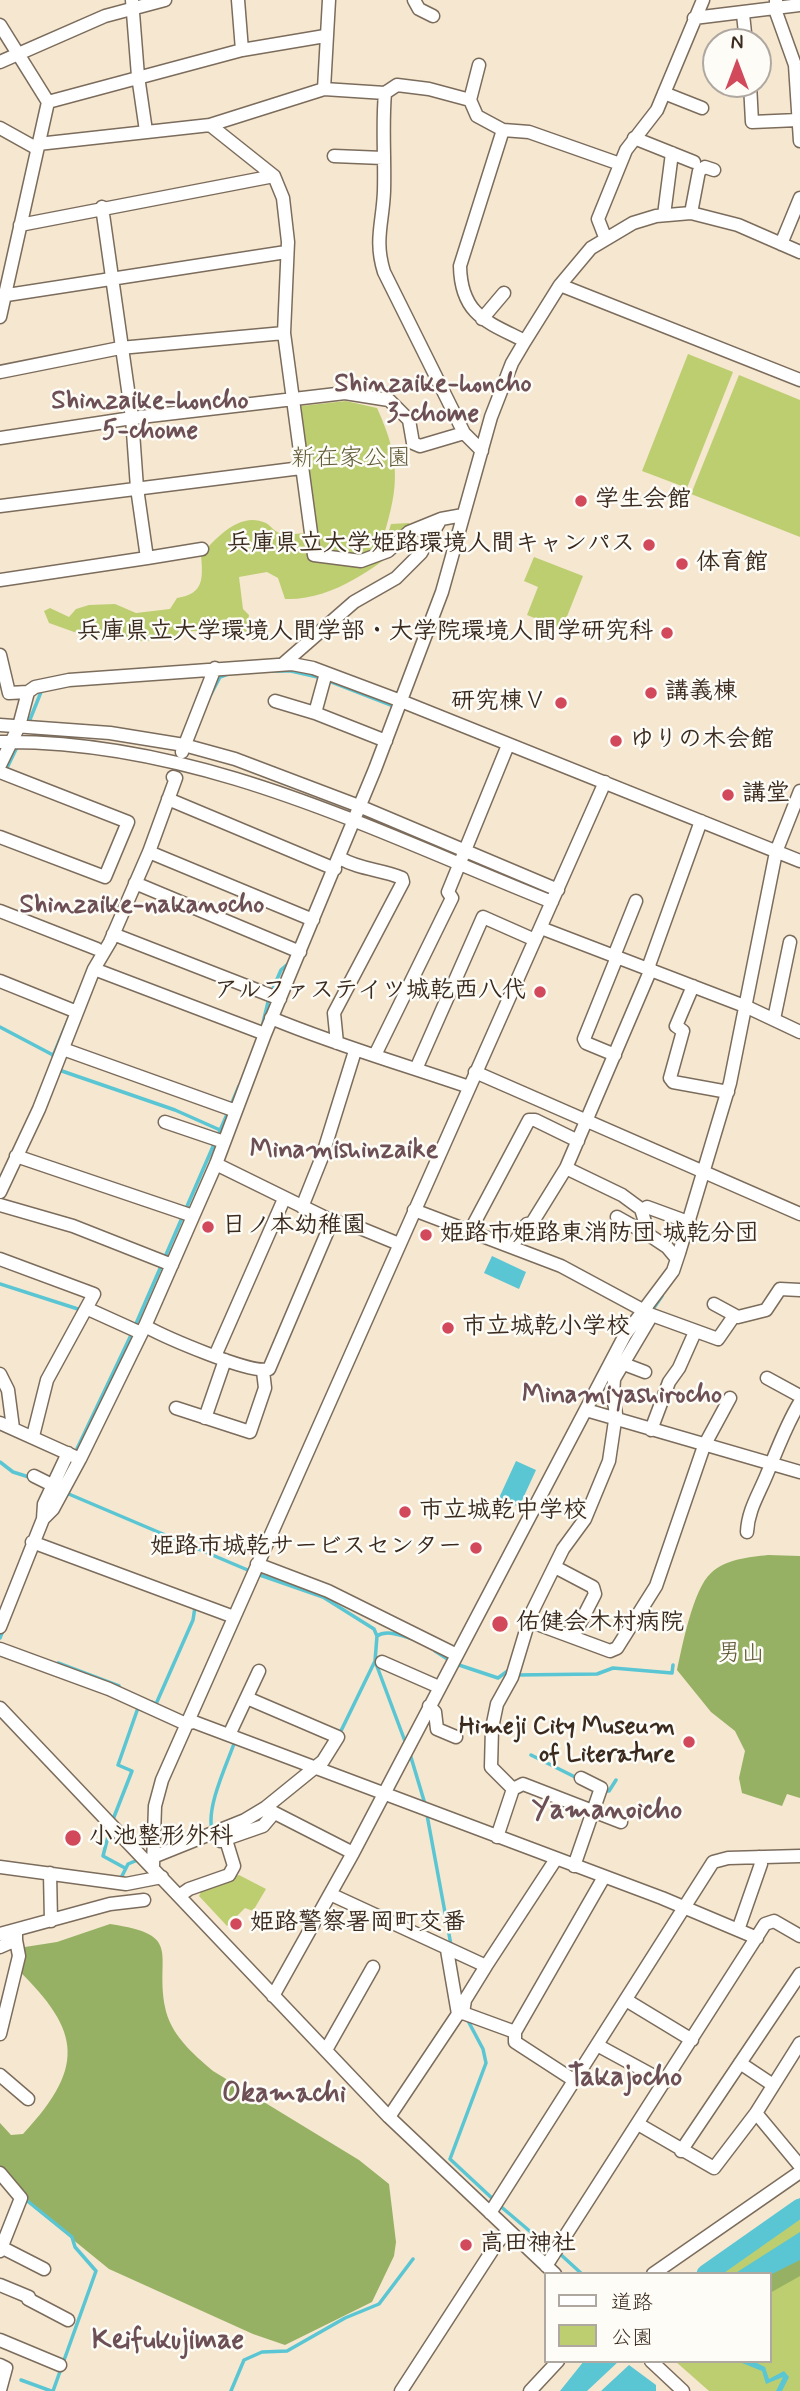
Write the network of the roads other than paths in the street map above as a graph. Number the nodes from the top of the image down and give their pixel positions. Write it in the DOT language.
graph roads {
  1 [pos="165,0"];
  2 [pos="238,0"];
  3 [pos="329,0"];
  4 [pos="414,0"];
  5 [pos="703,0"];
  6 [pos="776,3"];
  7 [pos="133,4"];
  8 [pos="800,5"];
  9 [pos="743,14"];
  10 [pos="433,16"];
  11 [pos="694,18"];
  12 [pos="0,25"];
  13 [pos="744,28"];
  14 [pos="325,36"];
  15 [pos="242,50"];
  16 [pos="17,53"];
  17 [pos="0,62"];
  18 [pos="480,65"];
  19 [pos="797,68"];
  20 [pos="138,76"];
  21 [pos="324,89"];
  22 [pos="385,93"];
  23 [pos="664,93"];
  24 [pos="751,98"];
  25 [pos="470,100"];
  26 [pos="48,102"];
  27 [pos="702,108"];
  28 [pos="798,120"];
  29 [pos="210,125"];
  30 [pos="0,128"];
  31 [pos="503,130"];
  32 [pos="146,131"];
  33 [pos="634,138"];
  34 [pos="800,141"];
  35 [pos="37,146"];
  36 [pos="673,153"];
  37 [pos="334,156"];
  38 [pos="383,158"];
  39 [pos="695,162"];
  40 [pos="620,164"];
  41 [pos="714,170"];
  42 [pos="274,176"];
  43 [pos="800,198"];
  44 [pos="102,207"];
  45 [pos="691,213"];
  46 [pos="664,215"];
  47 [pos="20,225"];
  48 [pos="605,237"];
  49 [pos="782,244"];
  50 [pos="286,252"];
  51 [pos="800,252"];
  52 [pos="112,276"];
  53 [pos="560,285"];
  54 [pos="504,293"];
  55 [pos="2,296"];
  56 [pos="0,317"];
  57 [pos="482,319"];
  58 [pos="284,333"];
  59 [pos="525,341"];
  60 [pos="120,348"];
  61 [pos="0,372"];
  62 [pos="800,380"];
  63 [pos="293,399"];
  64 [pos="132,418"];
  65 [pos="464,433"];
  66 [pos="0,438"];
  67 [pos="482,451"];
  68 [pos="301,468"];
  69 [pos="137,488"];
  70 [pos="0,506"];
  71 [pos="463,515"];
  72 [pos="441,519"];
  73 [pos="202,549"];
  74 [pos="147,558"];
  75 [pos="0,580"];
  76 [pos="0,655"];
  77 [pos="283,664"];
  78 [pos="215,668"];
  79 [pos="326,673"];
  80 [pos="28,692"];
  81 [pos="275,701"];
  82 [pos="401,701"];
  83 [pos="314,713"];
  84 [pos="0,725"];
  85 [pos="19,726"];
  86 [pos="386,741"];
  87 [pos="6,742"];
  88 [pos="508,745"];
  89 [pos="184,746"];
  90 [pos="178,763"];
  91 [pos="0,765"];
  92 [pos="0,772"];
  93 [pos="173,777"];
  94 [pos="605,782"];
  95 [pos="800,791"];
  96 [pos="168,799"];
  97 [pos="359,806"];
  98 [pos="353,820"];
  99 [pos="701,821"];
  100 [pos="0,837"];
  101 [pos="149,852"];
  102 [pos="465,852"];
  103 [pos="776,852"];
  104 [pos="800,862"];
  105 [pos="337,863"];
  106 [pos="460,865"];
  107 [pos="135,883"];
  108 [pos="558,890"];
  109 [pos="636,901"];
  110 [pos="552,902"];
  111 [pos="0,911"];
  112 [pos="313,920"];
  113 [pos="113,934"];
  114 [pos="538,934"];
  115 [pos="790,942"];
  116 [pos="300,952"];
  117 [pos="99,953"];
  118 [pos="615,957"];
  119 [pos="94,969"];
  120 [pos="649,969"];
  121 [pos="0,981"];
  122 [pos="694,986"];
  123 [pos="274,997"];
  124 [pos="747,1007"];
  125 [pos="73,1011"];
  126 [pos="271,1018"];
  127 [pos="774,1019"];
  128 [pos="260,1032"];
  129 [pos="800,1032"];
  130 [pos="337,1043"];
  131 [pos="62,1051"];
  132 [pos="355,1051"];
  133 [pos="375,1055"];
  134 [pos="615,1055"];
  135 [pos="416,1069"];
  136 [pos="475,1072"];
  137 [pos="468,1087"];
  138 [pos="727,1092"];
  139 [pos="232,1109"];
  140 [pos="586,1119"];
  141 [pos="165,1122"];
  142 [pos="219,1140"];
  143 [pos="578,1141"];
  144 [pos="16,1156"];
  145 [pos="216,1164"];
  146 [pos="566,1168"];
  147 [pos="704,1171"];
  148 [pos="0,1192"];
  149 [pos="285,1199"];
  150 [pos="0,1205"];
  151 [pos="302,1207"];
  152 [pos="647,1207"];
  153 [pos="414,1210"];
  154 [pos="188,1214"];
  155 [pos="800,1214"];
  156 [pos="617,1217"];
  157 [pos="332,1221"];
  158 [pos="688,1222"];
  159 [pos="470,1231"];
  160 [pos="649,1235"];
  161 [pos="399,1244"];
  162 [pos="512,1246"];
  163 [pos="0,1259"];
  164 [pos="677,1259"];
  165 [pos="168,1263"];
  166 [pos="800,1290"];
  167 [pos="714,1304"];
  168 [pos="88,1309"];
  169 [pos="648,1313"];
  170 [pos="734,1316"];
  171 [pos="138,1330"];
  172 [pos="695,1332"];
  173 [pos="220,1358"];
  174 [pos="618,1361"];
  175 [pos="264,1371"];
  176 [pos="645,1372"];
  177 [pos="0,1374"];
  178 [pos="767,1378"];
  179 [pos="800,1396"];
  180 [pos="730,1398"];
  181 [pos="176,1408"];
  182 [pos="798,1409"];
  183 [pos="586,1410"];
  184 [pos="205,1418"];
  185 [pos="614,1418"];
  186 [pos="6,1426"];
  187 [pos="652,1430"];
  188 [pos="33,1436"];
  189 [pos="704,1446"];
  190 [pos="74,1456"];
  191 [pos="770,1464"];
  192 [pos="800,1472"];
  193 [pos="34,1476"];
  194 [pos="55,1490"];
  195 [pos="747,1532"];
  196 [pos="32,1542"];
  197 [pos="555,1567"];
  198 [pos="254,1570"];
  199 [pos="233,1617"];
  200 [pos="529,1621"];
  201 [pos="0,1627"];
  202 [pos="573,1637"];
  203 [pos="0,1649"];
  204 [pos="454,1659"];
  205 [pos="382,1662"];
  206 [pos="260,1671"];
  207 [pos="439,1687"];
  208 [pos="247,1698"];
  209 [pos="429,1706"];
  210 [pos="0,1708"];
  211 [pos="186,1724"];
  212 [pos="229,1735"];
  213 [pos="456,1737"];
  214 [pos="312,1767"];
  215 [pos="581,1778"];
  216 [pos="513,1789"];
  217 [pos="383,1793"];
  218 [pos="269,1810"];
  219 [pos="593,1811"];
  220 [pos="621,1822"];
  221 [pos="497,1837"];
  222 [pos="353,1853"];
  223 [pos="800,1856"];
  224 [pos="760,1857"];
  225 [pos="556,1859"];
  226 [pos="153,1862"];
  227 [pos="574,1866"];
  228 [pos="0,1867"];
  229 [pos="50,1873"];
  230 [pos="162,1877"];
  231 [pos="604,1877"];
  232 [pos="330,1894"];
  233 [pos="179,1896"];
  234 [pos="144,1900"];
  235 [pos="685,1909"];
  236 [pos="51,1921"];
  237 [pos="738,1930"];
  238 [pos="0,1934"];
  239 [pos="16,1935"];
  240 [pos="800,1936"];
  241 [pos="757,1938"];
  242 [pos="0,1947"];
  243 [pos="452,1953"];
  244 [pos="486,1966"];
  245 [pos="373,1967"];
  246 [pos="800,1974"];
  247 [pos="272,1996"];
  248 [pos="626,2000"];
  249 [pos="463,2010"];
  250 [pos="514,2032"];
  251 [pos="0,2034"];
  252 [pos="692,2040"];
  253 [pos="800,2043"];
  254 [pos="597,2045"];
  255 [pos="327,2050"];
  256 [pos="740,2063"];
  257 [pos="0,2075"];
  258 [pos="575,2081"];
  259 [pos="665,2082"];
  260 [pos="773,2085"];
  261 [pos="29,2099"];
  262 [pos="756,2113"];
  263 [pos="389,2117"];
  264 [pos="638,2124"];
  265 [pos="681,2151"];
  266 [pos="800,2166"];
  267 [pos="800,2172"];
  268 [pos="0,2173"];
  269 [pos="490,2213"];
  270 [pos="508,2231"];
  271 [pos="1,2249"];
  272 [pos="44,2269"];
  273 [pos="551,2270"];
  274 [pos="656,2272"];
  275 [pos="0,2285"];
  276 [pos="68,2320"];
  277 [pos="0,2340"];
  278 [pos="556,2363"];
  279 [pos="653,2363"];
  280 [pos="0,2365"];
  281 [pos="60,2365"];
  282 [pos="0,2390"];
  283 [pos="401,2391"];
  284 [pos="530,2391"];
  285 [pos="683,2391"];
  1 -- 7 [label="street"];
  2 -- 15 [label="street"];
  3 -- 14 [label="street"];
  4 -- 10 [label="street"];
  5 -- 11 [label="street"];
  6 -- 8 [label="street"];
  6 -- 9 [label="street"];
  6 -- 19 [label="street"];
  7 -- 16 [label="street"];
  7 -- 20 [label="street"];
  9 -- 11 [label="street"];
  9 -- 13 [label="street"];
  11 -- 23 [label="street"];
  12 -- 16 [label="street"];
  14 -- 15 [label="street"];
  14 -- 21 [label="street"];
  15 -- 20 [label="street"];
  16 -- 17 [label="street"];
  16 -- 26 [label="street"];
  18 -- 25 [label="street"];
  19 -- 28 [label="street"];
  20 -- 26 [label="street"];
  20 -- 32 [label="street"];
  21 -- 22 [label="street"];
  21 -- 29 [label="street"];
  22 -- 25 [label="street"];
  22 -- 38 [label="street"];
  23 -- 27 [label="street"];
  23 -- 33 [label="street"];
  24 -- 28 [label="street"];
  25 -- 31 [label="street"];
  26 -- 35 [label="street"];
  28 -- 34 [label="street"];
  29 -- 32 [label="street"];
  29 -- 42 [label="street"];
  30 -- 35 [label="street"];
  31 -- 40 [label="street"];
  31 -- 57 [label="street"];
  32 -- 35 [label="street"];
  33 -- 36 [label="street"];
  33 -- 40 [label="street"];
  35 -- 47 [label="street"];
  36 -- 39 [label="street"];
  36 -- 46 [label="street"];
  37 -- 38 [label="street"];
  38 -- 65 [label="street"];
  40 -- 48 [label="street"];
  41 -- 45 [label="street"];
  42 -- 44 [label="street"];
  42 -- 50 [label="street"];
  43 -- 49 [label="street"];
  44 -- 47 [label="street"];
  44 -- 52 [label="street"];
  45 -- 46 [label="street"];
  45 -- 49 [label="street"];
  46 -- 48 [label="street"];
  47 -- 55 [label="street"];
  48 -- 53 [label="street"];
  49 -- 51 [label="street"];
  50 -- 52 [label="street"];
  50 -- 58 [label="street"];
  52 -- 55 [label="street"];
  52 -- 60 [label="street"];
  53 -- 59 [label="street"];
  53 -- 62 [label="street"];
  54 -- 57 [label="street"];
  55 -- 56 [label="street"];
  57 -- 59 [label="street"];
  58 -- 60 [label="street"];
  58 -- 63 [label="street"];
  59 -- 67 [label="street"];
  60 -- 61 [label="street"];
  60 -- 64 [label="street"];
  63 -- 64 [label="street"];
  63 -- 65 [label="street"];
  63 -- 68 [label="street"];
  64 -- 66 [label="street"];
  64 -- 69 [label="street"];
  65 -- 67 [label="street"];
  67 -- 71 [label="street"];
  68 -- 69 [label="street"];
  68 -- 72 [label="street"];
  69 -- 70 [label="street"];
  69 -- 74 [label="street"];
  71 -- 72 [label="street"];
  71 -- 82 [label="street"];
  72 -- 77 [label="street"];
  73 -- 74 [label="street"];
  74 -- 75 [label="street"];
  76 -- 80 [label="street"];
  77 -- 78 [label="street"];
  77 -- 79 [label="street"];
  78 -- 80 [label="street"];
  78 -- 89 [label="street"];
  79 -- 82 [label="street"];
  79 -- 83 [label="street"];
  80 -- 85 [label="street"];
  81 -- 83 [label="street"];
  82 -- 86 [label="street"];
  82 -- 88 [label="street"];
  83 -- 86 [label="street"];
  84 -- 85 [label="street"];
  85 -- 87 [label="street"];
  85 -- 89 [label="street"];
  86 -- 97 [label="street"];
  87 -- 90 [label="street"];
  87 -- 91 [label="street"];
  88 -- 94 [label="street"];
  88 -- 102 [label="street"];
  89 -- 90 [label="street"];
  89 -- 97 [label="street"];
  90 -- 93 [label="street"];
  90 -- 98 [label="street"];
  92 -- 100 [label="street"];
  93 -- 96 [label="street"];
  93 -- 117 [label="street"];
  94 -- 99 [label="street"];
  94 -- 108 [label="street"];
  95 -- 103 [label="street"];
  96 -- 101 [label="street"];
  96 -- 105 [label="street"];
  97 -- 98 [label="street"];
  97 -- 102 [label="street"];
  98 -- 105 [label="street"];
  98 -- 106 [label="street"];
  99 -- 103 [label="street"];
  99 -- 120 [label="street"];
  101 -- 107 [label="street"];
  101 -- 112 [label="street"];
  102 -- 106 [label="street"];
  102 -- 108 [label="street"];
  103 -- 104 [label="street"];
  103 -- 124 [label="street"];
  105 -- 112 [label="street"];
  105 -- 130 [label="street"];
  106 -- 110 [label="street"];
  106 -- 133 [label="street"];
  107 -- 113 [label="street"];
  107 -- 116 [label="street"];
  108 -- 110 [label="street"];
  109 -- 118 [label="street"];
  110 -- 114 [label="street"];
  111 -- 117 [label="street"];
  112 -- 116 [label="street"];
  113 -- 117 [label="street"];
  113 -- 123 [label="street"];
  114 -- 118 [label="street"];
  114 -- 135 [label="street"];
  114 -- 136 [label="street"];
  115 -- 127 [label="street"];
  116 -- 123 [label="street"];
  117 -- 119 [label="street"];
  118 -- 120 [label="street"];
  118 -- 134 [label="street"];
  119 -- 125 [label="street"];
  119 -- 128 [label="street"];
  120 -- 122 [label="street"];
  120 -- 134 [label="street"];
  121 -- 125 [label="street"];
  122 -- 124 [label="street"];
  122 -- 138 [label="street"];
  123 -- 126 [label="street"];
  124 -- 127 [label="street"];
  124 -- 138 [label="street"];
  125 -- 131 [label="street"];
  126 -- 128 [label="street"];
  126 -- 130 [label="street"];
  127 -- 129 [label="street"];
  128 -- 139 [label="street"];
  130 -- 132 [label="street"];
  131 -- 139 [label="street"];
  131 -- 144 [label="street"];
  132 -- 133 [label="street"];
  132 -- 151 [label="street"];
  133 -- 135 [label="street"];
  134 -- 140 [label="street"];
  135 -- 137 [label="street"];
  136 -- 137 [label="street"];
  136 -- 140 [label="street"];
  137 -- 153 [label="street"];
  138 -- 147 [label="street"];
  139 -- 142 [label="street"];
  140 -- 143 [label="street"];
  140 -- 147 [label="street"];
  141 -- 142 [label="street"];
  142 -- 145 [label="street"];
  143 -- 146 [label="street"];
  143 -- 159 [label="street"];
  144 -- 148 [label="street"];
  144 -- 154 [label="street"];
  145 -- 149 [label="street"];
  145 -- 154 [label="street"];
  146 -- 160 [label="street"];
  146 -- 162 [label="street"];
  147 -- 155 [label="street"];
  147 -- 158 [label="street"];
  149 -- 151 [label="street"];
  149 -- 173 [label="street"];
  150 -- 165 [label="street"];
  151 -- 157 [label="street"];
  152 -- 158 [label="street"];
  153 -- 159 [label="street"];
  153 -- 161 [label="street"];
  154 -- 165 [label="street"];
  156 -- 160 [label="street"];
  157 -- 161 [label="street"];
  157 -- 175 [label="street"];
  158 -- 164 [label="street"];
  159 -- 162 [label="street"];
  160 -- 164 [label="street"];
  161 -- 198 [label="street"];
  162 -- 169 [label="street"];
  163 -- 168 [label="street"];
  164 -- 169 [label="street"];
  165 -- 171 [label="street"];
  166 -- 170 [label="street"];
  167 -- 170 [label="street"];
  168 -- 171 [label="street"];
  168 -- 188 [label="street"];
  169 -- 172 [label="street"];
  169 -- 174 [label="street"];
  170 -- 172 [label="street"];
  171 -- 173 [label="street"];
  171 -- 190 [label="street"];
  172 -- 187 [label="street"];
  173 -- 175 [label="street"];
  173 -- 184 [label="street"];
  174 -- 176 [label="street"];
  174 -- 183 [label="street"];
  174 -- 185 [label="street"];
  175 -- 184 [label="street"];
  177 -- 186 [label="street"];
  178 -- 179 [label="street"];
  180 -- 189 [label="street"];
  181 -- 184 [label="street"];
  182 -- 191 [label="street"];
  183 -- 185 [label="street"];
  183 -- 204 [label="street"];
  185 -- 187 [label="street"];
  185 -- 197 [label="street"];
  186 -- 188 [label="street"];
  187 -- 189 [label="street"];
  188 -- 190 [label="street"];
  189 -- 191 [label="street"];
  189 -- 202 [label="street"];
  190 -- 194 [label="street"];
  191 -- 192 [label="street"];
  191 -- 195 [label="street"];
  193 -- 194 [label="street"];
  194 -- 196 [label="street"];
  196 -- 199 [label="street"];
  196 -- 201 [label="street"];
  197 -- 200 [label="street"];
  197 -- 202 [label="street"];
  198 -- 199 [label="street"];
  198 -- 204 [label="street"];
  199 -- 211 [label="street"];
  200 -- 202 [label="street"];
  200 -- 216 [label="street"];
  203 -- 211 [label="street"];
  204 -- 207 [label="street"];
  205 -- 207 [label="street"];
  206 -- 208 [label="street"];
  207 -- 209 [label="street"];
  208 -- 212 [label="street"];
  208 -- 214 [label="street"];
  209 -- 213 [label="street"];
  209 -- 217 [label="street"];
  210 -- 226 [label="street"];
  211 -- 212 [label="street"];
  211 -- 226 [label="street"];
  212 -- 214 [label="street"];
  214 -- 217 [label="street"];
  214 -- 218 [label="street"];
  215 -- 219 [label="street"];
  216 -- 219 [label="street"];
  216 -- 221 [label="street"];
  217 -- 221 [label="street"];
  217 -- 222 [label="street"];
  218 -- 222 [label="street"];
  218 -- 226 [label="street"];
  218 -- 233 [label="street"];
  219 -- 220 [label="street"];
  219 -- 227 [label="street"];
  221 -- 225 [label="street"];
  222 -- 232 [label="street"];
  223 -- 224 [label="street"];
  224 -- 235 [label="street"];
  224 -- 237 [label="street"];
  225 -- 227 [label="street"];
  225 -- 244 [label="street"];
  226 -- 230 [label="street"];
  227 -- 231 [label="street"];
  228 -- 229 [label="street"];
  229 -- 230 [label="street"];
  229 -- 236 [label="street"];
  230 -- 233 [label="street"];
  231 -- 235 [label="street"];
  231 -- 250 [label="street"];
  232 -- 243 [label="street"];
  232 -- 247 [label="street"];
  233 -- 247 [label="street"];
  234 -- 236 [label="street"];
  235 -- 237 [label="street"];
  235 -- 248 [label="street"];
  236 -- 239 [label="street"];
  237 -- 241 [label="street"];
  238 -- 239 [label="street"];
  239 -- 242 [label="street"];
  239 -- 251 [label="street"];
  240 -- 241 [label="street"];
  241 -- 252 [label="street"];
  243 -- 244 [label="street"];
  243 -- 249 [label="street"];
  244 -- 249 [label="street"];
  245 -- 255 [label="street"];
  246 -- 256 [label="street"];
  247 -- 255 [label="street"];
  248 -- 252 [label="street"];
  248 -- 254 [label="street"];
  249 -- 250 [label="street"];
  249 -- 263 [label="street"];
  250 -- 258 [label="street"];
  252 -- 259 [label="street"];
  253 -- 260 [label="street"];
  254 -- 258 [label="street"];
  254 -- 259 [label="street"];
  255 -- 263 [label="street"];
  256 -- 260 [label="street"];
  256 -- 265 [label="street"];
  257 -- 261 [label="street"];
  258 -- 269 [label="street"];
  259 -- 264 [label="street"];
  260 -- 262 [label="street"];
  262 -- 265 [label="street"];
  262 -- 266 [label="street"];
  263 -- 269 [label="street"];
  264 -- 265 [label="street"];
  264 -- 273 [label="street"];
  267 -- 274 [label="street"];
  268 -- 271 [label="street"];
  269 -- 270 [label="street"];
  270 -- 273 [label="street"];
  270 -- 283 [label="street"];
  271 -- 272 [label="street"];
  275 -- 276 [label="street"];
  277 -- 281 [label="street"];
  278 -- 284 [label="street"];
  279 -- 285 [label="street"];
  280 -- 282 [label="street"];
}
